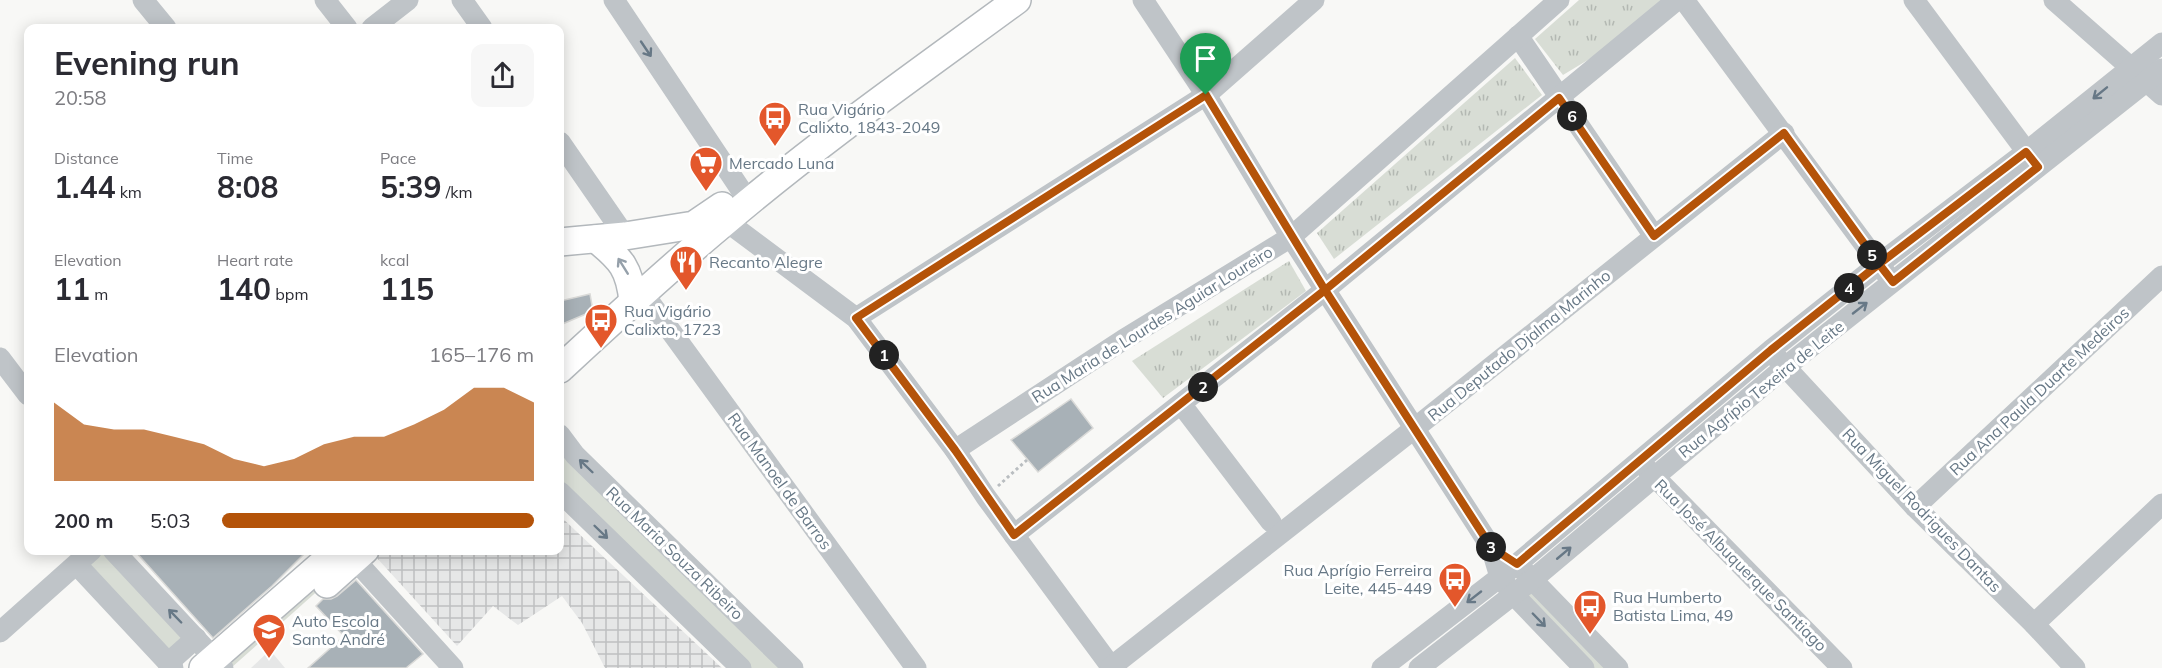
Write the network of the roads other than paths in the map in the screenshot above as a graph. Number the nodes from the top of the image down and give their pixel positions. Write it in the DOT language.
graph roads {
  1 [pos="143,0"];
  2 [pos="325,0"];
  3 [pos="408,0"];
  4 [pos="462,0"];
  5 [pos="614,0"];
  6 [pos="991,0"];
  7 [pos="1017,0"];
  8 [pos="1143,0"];
  9 [pos="1314,0"];
  10 [pos="1559,0"];
  11 [pos="1677,0"];
  12 [pos="1684,0"];
  13 [pos="1914,0"];
  14 [pos="2054,0"];
  15 [pos="163,24"];
  16 [pos="344,24"];
  17 [pos="377,24"];
  18 [pos="479,24"];
  19 [pos="1518,36"];
  20 [pos="2162,43"];
  21 [pos="2150,78"];
  22 [pos="1206,95"];
  23 [pos="1559,98"];
  24 [pos="1784,133"];
  25 [pos="564,148"];
  26 [pos="2032,160"];
  27 [pos="741,190"];
  28 [pos="726,221"];
  29 [pos="1654,236"];
  30 [pos="625,237"];
  31 [pos="1291,237"];
  32 [pos="596,239"];
  33 [pos="564,242"];
  34 [pos="1879,264"];
  35 [pos="2162,276"];
  36 [pos="1893,282"];
  37 [pos="1325,290"];
  38 [pos="638,298"];
  39 [pos="856,318"];
  40 [pos="1771,350"];
  41 [pos="0,358"];
  42 [pos="564,365"];
  43 [pos="1785,368"];
  44 [pos="24,390"];
  45 [pos="1181,404"];
  46 [pos="1415,428"];
  47 [pos="564,440"];
  48 [pos="955,450"];
  49 [pos="1639,461"];
  50 [pos="1654,477"];
  51 [pos="564,496"];
  52 [pos="2162,504"];
  53 [pos="1915,507"];
  54 [pos="1271,522"];
  55 [pos="1014,535"];
  56 [pos="1491,547"];
  57 [pos="87,555"];
  58 [pos="118,555"];
  59 [pos="352,555"];
  60 [pos="354,555"];
  61 [pos="1517,564"];
  62 [pos="76,565"];
  63 [pos="1500,577"];
  64 [pos="1532,580"];
  65 [pos="1513,594"];
  66 [pos="2034,624"];
  67 [pos="0,632"];
  68 [pos="196,638"];
  69 [pos="171,665"];
  70 [pos="218,666"];
  71 [pos="1112,667"];
  72 [pos="453,668"];
  73 [pos="741,668"];
  74 [pos="793,668"];
  75 [pos="916,668"];
  76 [pos="1382,668"];
  77 [pos="1419,668"];
  78 [pos="1584,668"];
  79 [pos="1618,668"];
  80 [pos="1842,668"];
  81 [pos="2075,668"];
  1 -- 15 [label="street"];
  2 -- 16 [label="street"];
  3 -- 17 [label="street"];
  4 -- 18 [label="street"];
  5 -- 27 [label="street, one-way"];
  6 -- 27 [label="main road"];
  7 -- 28 [label="main road"];
  8 -- 22 [label="street"];
  9 -- 22 [label="street"];
  10 -- 19 [label="street, Rua Maria de Lourdes Aguiar Loureiro"];
  11 -- 23 [label="street"];
  12 -- 24 [label="street"];
  13 -- 26 [label="street"];
  14 -- 21 [label="street"];
  19 -- 23 [label="street"];
  19 -- 31 [label="street, Rua Maria de Lourdes Aguiar Loureiro"];
  20 -- 21 [label="street, Rua Agrípio Texeira de Leite"];
  21 -- 26 [label="street, Rua Agrípio Texeira de Leite"];
  22 -- 31 [label="street"];
  22 -- 39 [label="street"];
  23 -- 29 [label="street"];
  23 -- 37 [label="street"];
  24 -- 29 [label="street, Rua Deputado Djalma Marinho"];
  24 -- 34 [label="street"];
  25 -- 30 [label="street"];
  26 -- 34 [label="street, Rua Agrípio Texeira de Leite"];
  26 -- 36 [label="street, Rua Agrípio Texeira de Leite"];
  27 -- 30 [label="main road"];
  28 -- 38 [label="main road"];
  28 -- 39 [label="street"];
  29 -- 46 [label="street, Rua Deputado Djalma Marinho"];
  30 -- 32 [label="main road"];
  31 -- 37 [label="street"];
  31 -- 48 [label="street, Rua Maria de Lourdes Aguiar Loureiro"];
  32 -- 33 [label="main road"];
  38 -- 32 [label="main road, one-way"];
  34 -- 36 [label="street"];
  34 -- 40 [label="street, Rua Agrípio Texeira de Leite"];
  35 -- 53 [label="street, Rua Ana Paula Duarte Medeiros"];
  43 -- 36 [label="street, Rua Agrípio Texeira de Leite, one-way"];
  37 -- 45 [label="street"];
  37 -- 46 [label="street"];
  38 -- 42 [label="main road"];
  38 -- 75 [label="street, Rua Manoel de Barros"];
  39 -- 48 [label="street"];
  40 -- 43 [label="street, Rua Miguel Rodrigues Dantas"];
  40 -- 49 [label="street, Rua Agrípio Texeira de Leite"];
  41 -- 44 [label="street"];
  43 -- 50 [label="street, Rua Agrípio Texeira de Leite"];
  43 -- 53 [label="street, Rua Miguel Rodrigues Dantas"];
  45 -- 54 [label="street"];
  45 -- 55 [label="street"];
  46 -- 56 [label="street"];
  46 -- 71 [label="street, Rua Deputado Djalma Marinho"];
  74 -- 47 [label="street, Rua Maria Souza Ribeiro, one-way"];
  48 -- 55 [label="street"];
  49 -- 50 [label="street, Rua José Albuquerque Santiago"];
  49 -- 61 [label="street, Rua Agrípio Texeira de Leite"];
  64 -- 50 [label="street, Rua Agrípio Texeira de Leite, one-way"];
  50 -- 80 [label="street, Rua José Albuquerque Santiago"];
  51 -- 73 [label="street, one-way"];
  52 -- 66 [label="street"];
  53 -- 66 [label="street, Rua Miguel Rodrigues Dantas"];
  55 -- 71 [label="street"];
  56 -- 61 [label="street"];
  56 -- 63 [label="street"];
  57 -- 62 [label="street"];
  68 -- 58 [label="street, one-way"];
  59 -- 70 [label="main road"];
  60 -- 72 [label="street"];
  61 -- 63 [label="street, Rua Agrípio Texeira de Leite"];
  61 -- 64 [label="street"];
  62 -- 67 [label="street"];
  62 -- 69 [label="street"];
  63 -- 65 [label="street"];
  63 -- 76 [label="street, Rua Agrípio Texeira de Leite, one-way"];
  64 -- 65 [label="street, Rua Agrípio Texeira de Leite"];
  64 -- 79 [label="street"];
  65 -- 77 [label="street, Rua Agrípio Texeira de Leite"];
  65 -- 78 [label="street, one-way"];
  66 -- 81 [label="street, Rua Miguel Rodrigues Dantas"];
  68 -- 69 [label="street"];
  68 -- 70 [label="street"];
}
